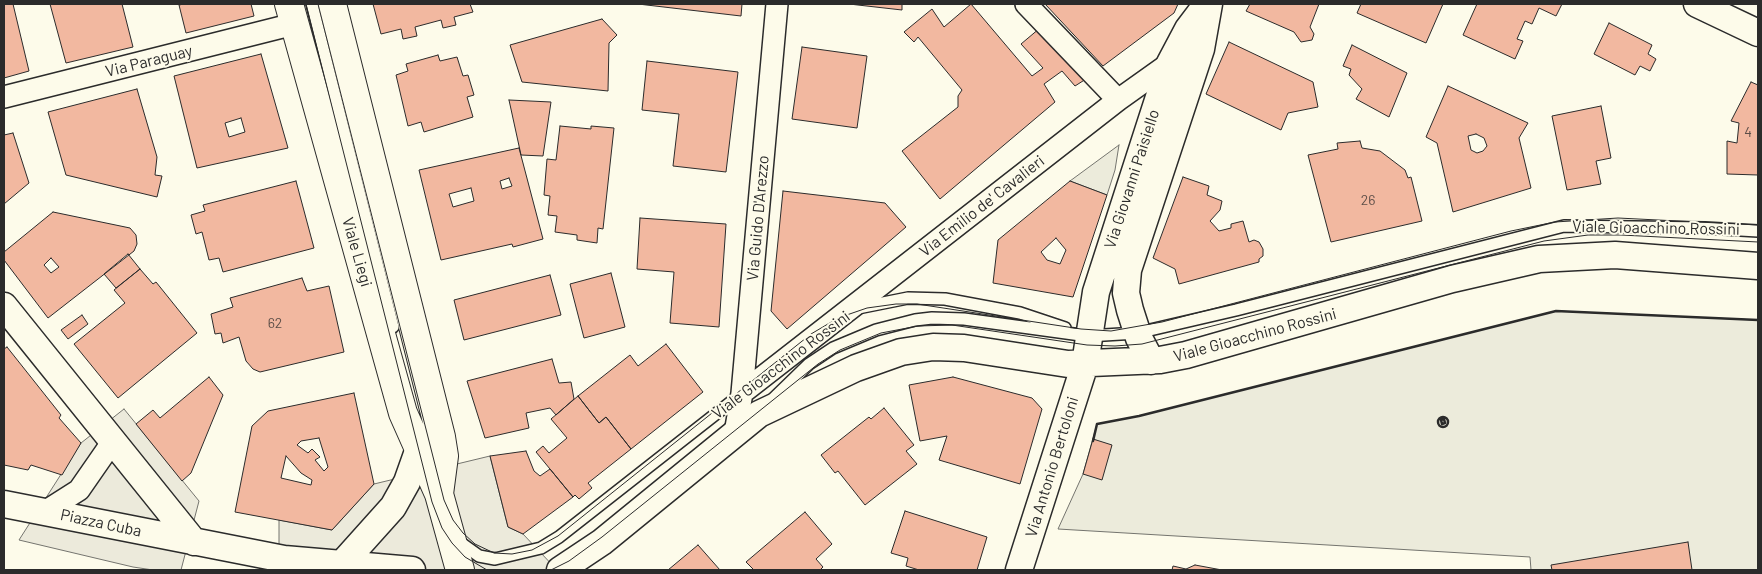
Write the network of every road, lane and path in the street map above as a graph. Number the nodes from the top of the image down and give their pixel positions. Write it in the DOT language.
graph roads {
  1 [pos="312,4"];
  2 [pos="332,4"];
  3 [pos="777,4"];
  4 [pos="1026,4"];
  5 [pos="1208,4"];
  6 [pos="1697,4"];
  7 [pos="292,14"];
  8 [pos="1758,33"];
  9 [pos="1170,63"];
  10 [pos="4,97"];
  11 [pos="1118,100"];
  12 [pos="1758,231"];
  13 [pos="1758,266"];
  14 [pos="4,306"];
  15 [pos="846,312"];
  16 [pos="1137,333"];
  17 [pos="1088,336"];
  18 [pos="397,342"];
  19 [pos="1151,361"];
  20 [pos="1085,364"];
  21 [pos="406,379"];
  22 [pos="742,394"];
  23 [pos="759,414"];
  24 [pos="735,433"];
  25 [pos="113,441"];
  26 [pos="418,451"];
  27 [pos="439,494"];
  28 [pos="4,504"];
  29 [pos="46,511"];
  30 [pos="448,531"];
  31 [pos="194,542"];
  32 [pos="341,564"];
  33 [pos="306,565"];
  34 [pos="412,570"];
  35 [pos="460,570"];
  36 [pos="560,570"];
  37 [pos="1019,570"];
  1 -- 18 [label="lane, Viale Liegi"];
  2 -- 27 [label="main road"];
  3 -- 22 [label="street, Via Guido D'Arezzo"];
  4 -- 11 [label="street"];
  5 -- 9 [label="street, Via Giovanni Paisiello"];
  5 -- 16 [label="street, Via Giovanni Paisiello"];
  6 -- 8 [label="street"];
  7 -- 10 [label="street, Via Paraguay"];
  7 -- 26 [label="main road, Viale Liegi"];
  9 -- 11 [label="street, Via Emilio de' Cavalieri"];
  9 -- 17 [label="street, Via Giovanni Paisiello"];
  11 -- 15 [label="street, Via Emilio de' Cavalieri"];
  12 -- 16 [label="lane, Viale Gioacchino Rossini"];
  13 -- 19 [label="street, Viale Gioacchino Rossini"];
  14 -- 25 [label="street"];
  15 -- 17 [label="lane, Viale Gioacchino Rossini"];
  15 -- 22 [label="street, Viale Gioacchino Rossini"];
  16 -- 17 [label="lane, Viale Gioacchino Rossini"];
  16 -- 19 [label="street, Via Giovanni Paisiello"];
  17 -- 20 [label="street, Via Giovanni Paisiello"];
  17 -- 23 [label="lane, Viale Gioacchino Rossini"];
  19 -- 20 [label="street, Viale Gioacchino Rossini"];
  20 -- 23 [label="street, Viale Gioacchino Rossini"];
  20 -- 37 [label="street, Via Antonio Bertoloni"];
  21 -- 27 [label="lane"];
  22 -- 24 [label="street, Via Guido D'Arezzo"];
  22 -- 30 [label="lane, Viale Gioacchino Rossini"];
  23 -- 24 [label="street, Viale Gioacchino Rossini"];
  24 -- 36 [label="street, Viale Gioacchino Rossini"];
  25 -- 29 [label="street, Piazza Cuba"];
  25 -- 31 [label="street"];
  26 -- 27 [label="main road, Viale Liegi"];
  26 -- 32 [label="street"];
  27 -- 30 [label="main road"];
  28 -- 29 [label="street"];
  29 -- 31 [label="street, Piazza Cuba"];
  30 -- 35 [label="main road"];
  31 -- 33 [label="street, Piazza Cuba"];
  32 -- 33 [label="street, Piazza Cuba"];
  32 -- 34 [label="street, Piazza Cuba"];
}
